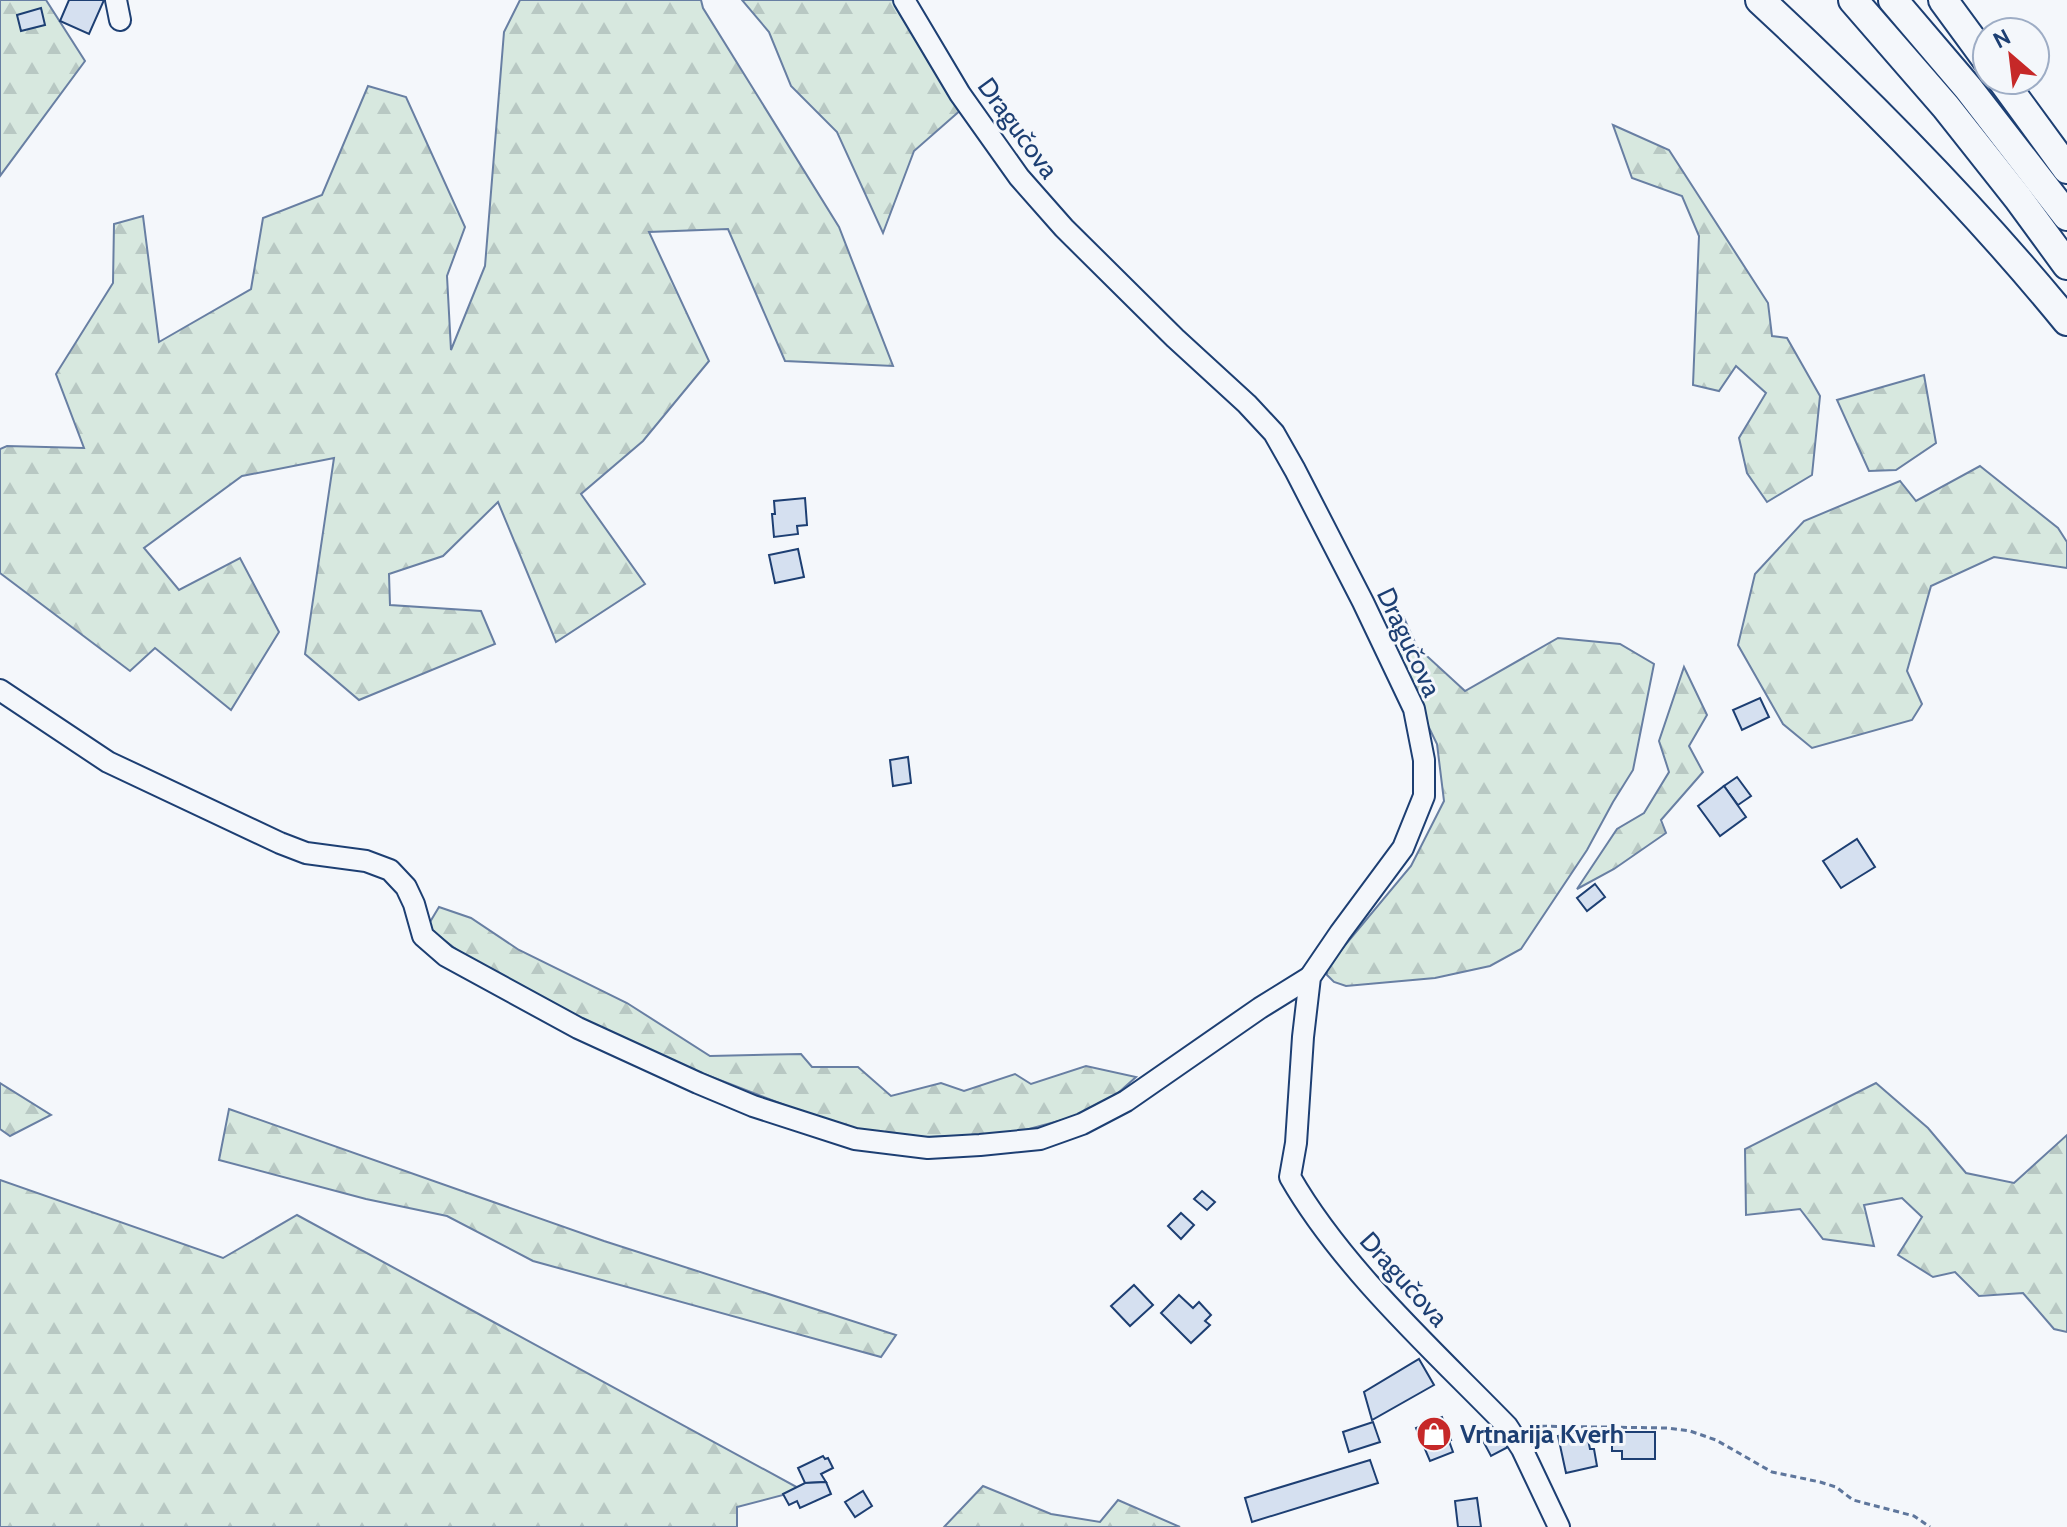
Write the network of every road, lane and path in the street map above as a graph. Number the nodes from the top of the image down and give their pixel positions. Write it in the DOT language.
graph roads {
  1 [pos="904,0"];
  2 [pos="1760,0"];
  3 [pos="1853,0"];
  4 [pos="1893,0"];
  5 [pos="1943,0"];
  6 [pos="1971,38"];
  7 [pos="2014,96"];
  8 [pos="2067,169"];
  9 [pos="2067,216"];
  10 [pos="2067,265"];
  11 [pos="2067,321"];
  12 [pos="0,690"];
  13 [pos="1310,977"];
  14 [pos="1507,1426"];
  15 [pos="1559,1527"];
  16 [pos="1930,1527"];
  1 -- 13 [label="street, Dragučova"];
  2 -- 11 [label="highway"];
  3 -- 10 [label="highway"];
  4 -- 9 [label="highway"];
  5 -- 6 [label="highway"];
  7 -- 8 [label="highway"];
  12 -- 13 [label="street"];
  13 -- 14 [label="street, Dragučova"];
  14 -- 15 [label="street, Dragučova"];
  14 -- 16 [label="path"];
}
